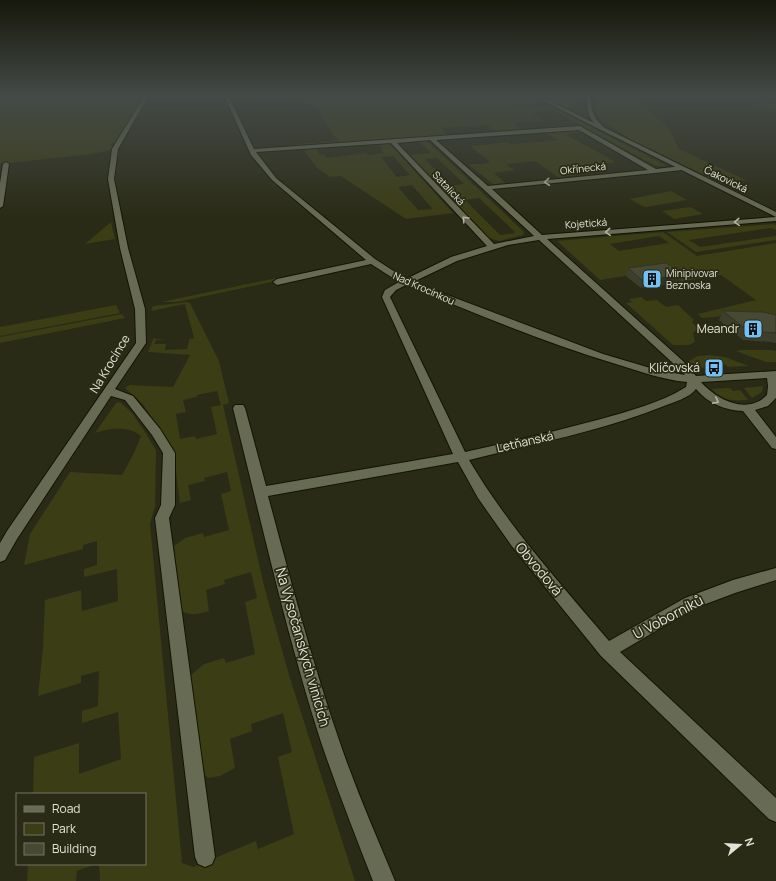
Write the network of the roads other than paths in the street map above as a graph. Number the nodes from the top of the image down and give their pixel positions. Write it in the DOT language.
graph roads {
  1 [pos="123,136"];
  2 [pos="245,136"];
  3 [pos="459,136"];
  4 [pos="594,136"];
  5 [pos="617,136"];
  6 [pos="431,138"];
  7 [pos="392,141"];
  8 [pos="252,151"];
  9 [pos="6,164"];
  10 [pos="682,168"];
  11 [pos="655,170"];
  12 [pos="486,188"];
  13 [pos="0,206"];
  14 [pos="776,215"];
  15 [pos="776,219"];
  16 [pos="541,238"];
  17 [pos="492,247"];
  18 [pos="372,261"];
  19 [pos="277,282"];
  20 [pos="405,282"];
  21 [pos="773,374"];
  22 [pos="693,379"];
  23 [pos="110,391"];
  24 [pos="239,408"];
  25 [pos="747,408"];
  26 [pos="776,445"];
  27 [pos="461,457"];
  28 [pos="261,492"];
  29 [pos="0,556"];
  30 [pos="776,574"];
  31 [pos="607,651"];
  32 [pos="776,812"];
  33 [pos="205,857"];
  34 [pos="384,881"];
  1 -- 23 [label="street, Na Krocínce"];
  2 -- 8 [label="street, Nad Krocínkou"];
  3 -- 6 [label="street"];
  4 -- 11 [label="street"];
  5 -- 10 [label="street, Čakovická"];
  6 -- 7 [label="street"];
  6 -- 12 [label="street"];
  7 -- 8 [label="street"];
  17 -- 7 [label="street, Satalická, one-way"];
  8 -- 18 [label="street, Nad Krocínkou"];
  9 -- 13 [label="street"];
  10 -- 11 [label="street, Okřínecká"];
  10 -- 14 [label="street, Čakovická"];
  11 -- 12 [label="street, Okřínecká, one-way"];
  12 -- 16 [label="street"];
  15 -- 16 [label="street, Kojetická, one-way"];
  16 -- 17 [label="street, Kojetická"];
  16 -- 22 [label="street"];
  17 -- 20 [label="street, Kojetická"];
  18 -- 19 [label="street"];
  18 -- 20 [label="street, Nad Krocínkou"];
  20 -- 22 [label="street, Nad Krocínkou"];
  20 -- 27 [label="street, Obvodová"];
  21 -- 22 [label="street"];
  21 -- 25 [label="street"];
  22 -- 25 [label="street, one-way"];
  22 -- 27 [label="street, Letňanská"];
  23 -- 29 [label="street, Na Krocínce"];
  23 -- 33 [label="street"];
  24 -- 28 [label="street, Na Vysočanských vinicích"];
  25 -- 26 [label="street"];
  27 -- 28 [label="street, Letňanská"];
  27 -- 31 [label="street, Obvodová"];
  28 -- 34 [label="street, Na Vysočanských vinicích"];
  30 -- 31 [label="street, U Voborníků"];
  31 -- 32 [label="street, Obvodová"];
}
